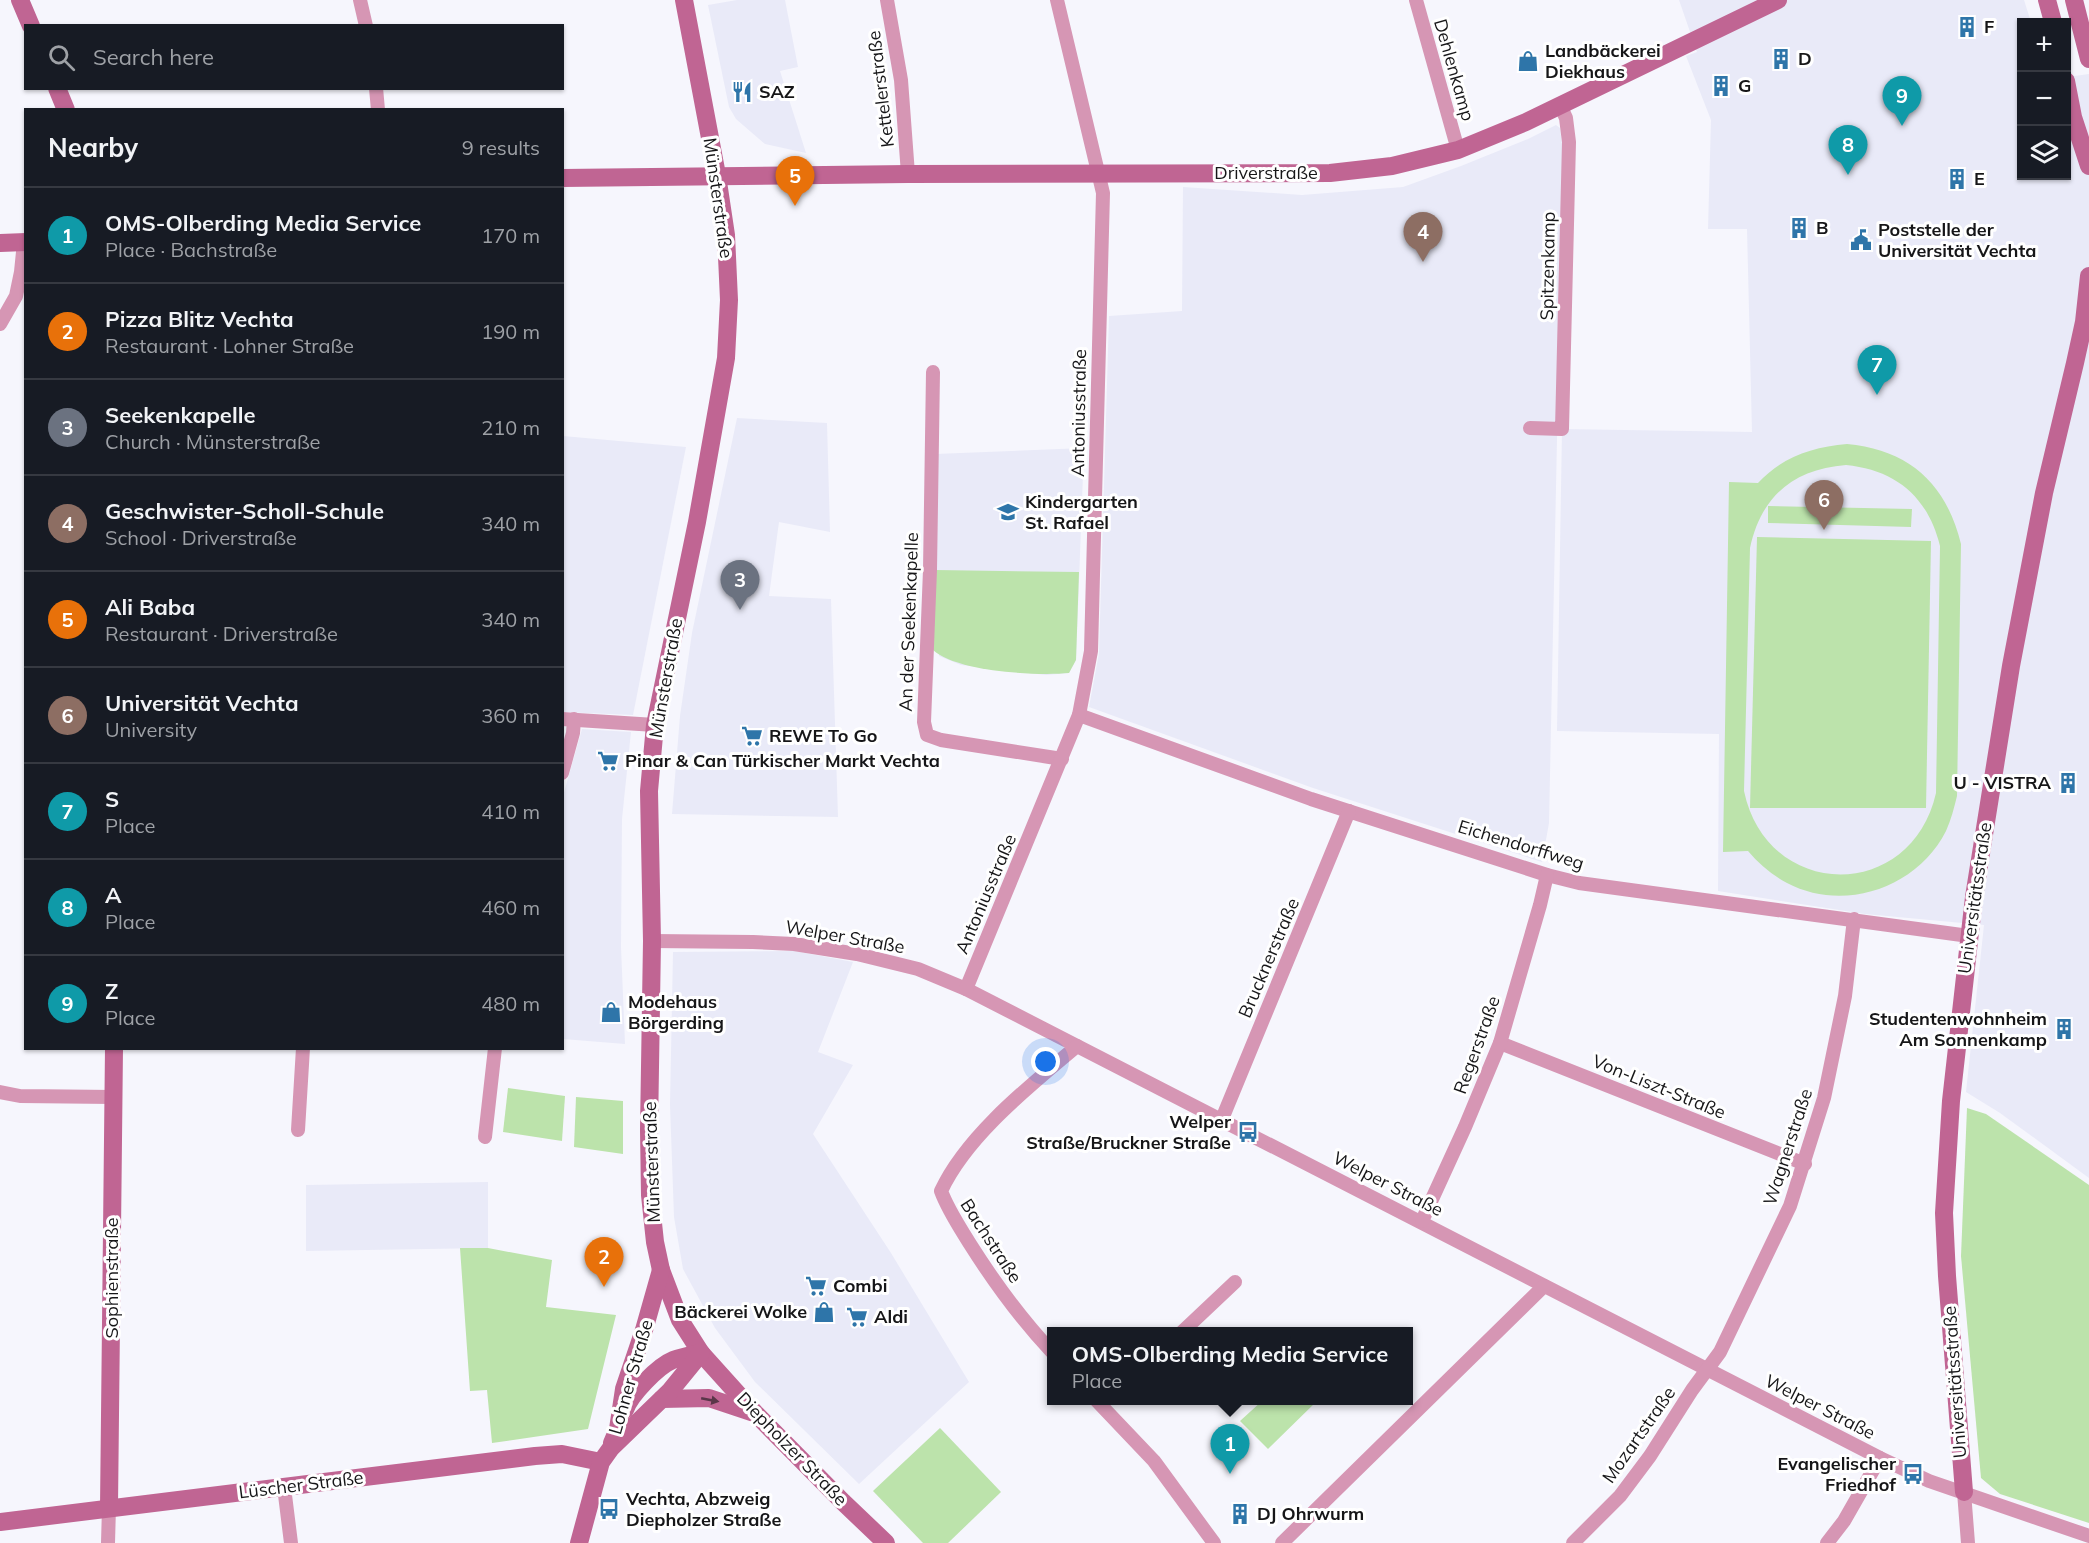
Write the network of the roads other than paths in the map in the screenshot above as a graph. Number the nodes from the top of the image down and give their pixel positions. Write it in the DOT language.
graph roads {
  1 [pos="20,0"];
  2 [pos="360,0"];
  3 [pos="684,0"];
  4 [pos="887,0"];
  5 [pos="1057,0"];
  6 [pos="1416,0"];
  7 [pos="1778,0"];
  8 [pos="2047,0"];
  9 [pos="2074,0"];
  10 [pos="2052,18"];
  11 [pos="30,24"];
  12 [pos="366,24"];
  13 [pos="2089,59"];
  14 [pos="58,90"];
  15 [pos="376,90"];
  16 [pos="1560,105"];
  17 [pos="2071,105"];
  18 [pos="65,108"];
  19 [pos="378,108"];
  20 [pos="1458,150"];
  21 [pos="2089,166"];
  22 [pos="908,174"];
  23 [pos="1100,174"];
  24 [pos="717,175"];
  25 [pos="564,178"];
  26 [pos="24,242"];
  27 [pos="0,243"];
  28 [pos="24,250"];
  29 [pos="2089,276"];
  30 [pos="0,324"];
  31 [pos="933,372"];
  32 [pos="1530,428"];
  33 [pos="1079,715"];
  34 [pos="568,719"];
  35 [pos="655,725"];
  36 [pos="1062,759"];
  37 [pos="564,766"];
  38 [pos="1349,811"];
  39 [pos="1546,875"];
  40 [pos="1854,919"];
  41 [pos="1969,936"];
  42 [pos="652,941"];
  43 [pos="966,989"];
  44 [pos="1500,1043"];
  45 [pos="1077,1046"];
  46 [pos="114,1050"];
  47 [pos="303,1050"];
  48 [pos="495,1050"];
  49 [pos="0,1092"];
  50 [pos="113,1097"];
  51 [pos="1222,1119"];
  52 [pos="298,1130"];
  53 [pos="485,1137"];
  54 [pos="1805,1164"];
  55 [pos="1422,1221"];
  56 [pos="661,1270"];
  57 [pos="1235,1282"];
  58 [pos="1544,1286"];
  59 [pos="1187,1327"];
  60 [pos="1047,1347"];
  61 [pos="701,1353"];
  62 [pos="1707,1370"];
  63 [pos="662,1399"];
  64 [pos="1104,1405"];
  65 [pos="755,1413"];
  66 [pos="618,1429"];
  67 [pos="606,1455"];
  68 [pos="1880,1458"];
  69 [pos="284,1487"];
  70 [pos="1964,1492"];
  71 [pos="109,1507"];
  72 [pos="0,1522"];
  73 [pos="2089,1536"];
  74 [pos="108,1543"];
  75 [pos="291,1543"];
  76 [pos="579,1543"];
  77 [pos="886,1543"];
  78 [pos="1214,1543"];
  79 [pos="1282,1543"];
  80 [pos="1573,1543"];
  81 [pos="1827,1543"];
  82 [pos="1968,1543"];
  1 -- 11 [label="main road"];
  2 -- 12 [label="street"];
  3 -- 24 [label="main road, Münsterstraße"];
  4 -- 22 [label="street, Kettelerstraße"];
  5 -- 23 [label="street, Antoniusstraße"];
  6 -- 20 [label="street, Dehlenkamp"];
  7 -- 16 [label="main road, Driverstraße"];
  8 -- 10 [label="main road"];
  9 -- 13 [label="main road"];
  14 -- 18 [label="main road"];
  15 -- 19 [label="street"];
  16 -- 20 [label="main road, Driverstraße"];
  16 -- 32 [label="street, Spitzenkamp"];
  17 -- 21 [label="main road"];
  20 -- 23 [label="main road, Driverstraße"];
  22 -- 23 [label="main road, Driverstraße"];
  22 -- 24 [label="main road, Driverstraße"];
  23 -- 33 [label="street, Antoniusstraße"];
  24 -- 25 [label="main road, Driverstraße"];
  24 -- 35 [label="main road, Münsterstraße"];
  26 -- 27 [label="main road"];
  28 -- 30 [label="street"];
  29 -- 41 [label="main road, Universitätsstraße"];
  31 -- 36 [label="street, An der Seekenkapelle"];
  33 -- 36 [label="street, Antoniusstraße"];
  33 -- 38 [label="street, Eichendorffweg"];
  34 -- 35 [label="street"];
  34 -- 37 [label="street"];
  35 -- 42 [label="main road, Münsterstraße"];
  36 -- 43 [label="street, Antoniusstraße"];
  38 -- 39 [label="street, Eichendorffweg"];
  38 -- 51 [label="street, Brucknerstraße"];
  39 -- 40 [label="street, Eichendorffweg"];
  39 -- 44 [label="street, Regerstraße"];
  40 -- 41 [label="street, Eichendorffweg"];
  40 -- 54 [label="street, Wagnerstraße"];
  41 -- 70 [label="main road, Universitätsstraße"];
  42 -- 43 [label="street, Welper Straße"];
  42 -- 56 [label="main road, Münsterstraße"];
  43 -- 45 [label="street, Welper Straße"];
  44 -- 54 [label="street, Von-Liszt-Straße"];
  44 -- 55 [label="street, Regerstraße"];
  45 -- 51 [label="street, Welper Straße"];
  45 -- 60 [label="street, Bachstraße"];
  46 -- 50 [label="main road, Sophienstraße"];
  47 -- 52 [label="street"];
  48 -- 53 [label="street"];
  49 -- 50 [label="street"];
  50 -- 71 [label="main road, Sophienstraße"];
  51 -- 55 [label="street, Welper Straße"];
  54 -- 62 [label="street, Wagnerstraße"];
  55 -- 58 [label="street, Welper Straße"];
  56 -- 61 [label="main road, Münsterstraße"];
  56 -- 66 [label="main road, Lohner Straße"];
  57 -- 59 [label="street"];
  58 -- 62 [label="street, Welper Straße"];
  58 -- 79 [label="street"];
  61 -- 63 [label="main road, Lohner Straße"];
  61 -- 65 [label="main road, Diepholzer Straße"];
  61 -- 66 [label="main road"];
  62 -- 68 [label="street, Welper Straße"];
  62 -- 80 [label="street, Mozartstraße"];
  63 -- 65 [label="main road, one-way"];
  63 -- 67 [label="main road, Lohner Straße"];
  64 -- 78 [label="street"];
  65 -- 77 [label="main road, Diepholzer Straße"];
  66 -- 67 [label="main road, Lohner Straße"];
  67 -- 69 [label="main road, Lüscher Straße"];
  67 -- 76 [label="main road, Lohner Straße"];
  68 -- 70 [label="street, Welper Straße"];
  68 -- 81 [label="street"];
  69 -- 71 [label="main road, Lüscher Straße"];
  69 -- 75 [label="street"];
  70 -- 73 [label="street, Welper Straße"];
  70 -- 82 [label="street"];
  71 -- 72 [label="main road, Lüscher Straße"];
  71 -- 74 [label="street"];
}
